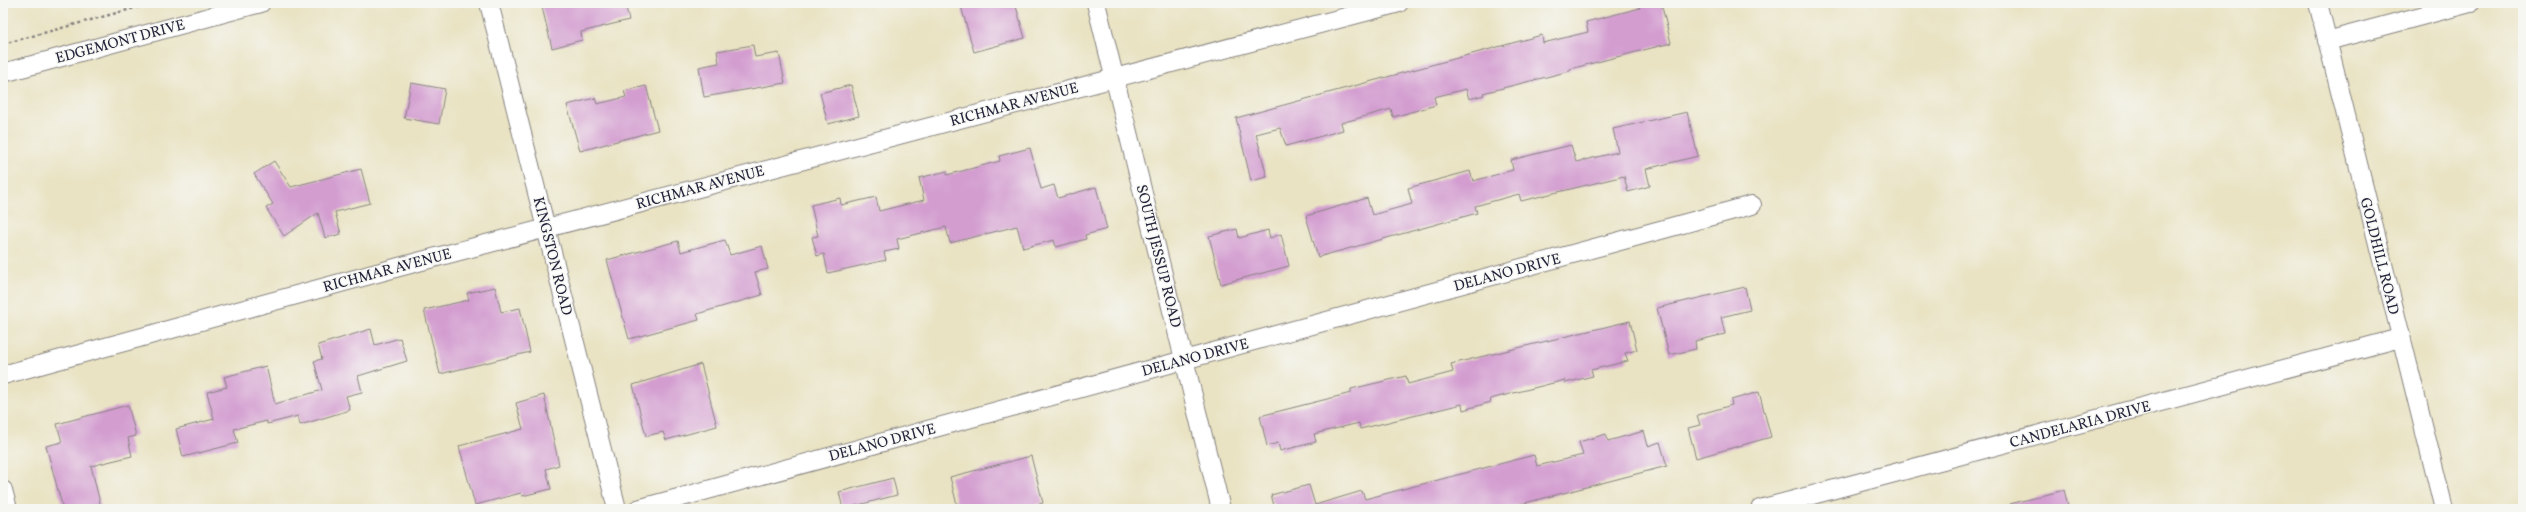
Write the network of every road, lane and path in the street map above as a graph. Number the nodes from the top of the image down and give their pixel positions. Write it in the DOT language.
graph roads {
  1 [pos="153,3"];
  2 [pos="261,3"];
  3 [pos="489,3"];
  4 [pos="1096,3"];
  5 [pos="1399,3"];
  6 [pos="2318,3"];
  7 [pos="2470,3"];
  8 [pos="2327,41"];
  9 [pos="3,44"];
  10 [pos="3,73"];
  11 [pos="1114,78"];
  12 [pos="1752,205"];
  13 [pos="546,228"];
  14 [pos="2400,338"];
  15 [pos="1186,359"];
  16 [pos="3,375"];
  17 [pos="3,490"];
  18 [pos="8,509"];
  19 [pos="617,509"];
  20 [pos="638,509"];
  21 [pos="1221,509"];
  22 [pos="1760,509"];
  23 [pos="2444,509"];
  1 -- 9 [label="path"];
  2 -- 10 [label="street, EDGEMONT DRIVE"];
  3 -- 13 [label="street, KINGSTON ROAD"];
  4 -- 11 [label="street, SOUTH JESSUP ROAD"];
  5 -- 11 [label="street, RICHMAR AVENUE"];
  6 -- 8 [label="street, GOLDHILL ROAD"];
  7 -- 8 [label="street"];
  8 -- 14 [label="street, GOLDHILL ROAD"];
  11 -- 13 [label="street, RICHMAR AVENUE"];
  11 -- 15 [label="street, SOUTH JESSUP ROAD"];
  12 -- 15 [label="street, DELANO DRIVE"];
  13 -- 16 [label="street, RICHMAR AVENUE"];
  13 -- 19 [label="street, KINGSTON ROAD"];
  14 -- 22 [label="street, CANDELARIA DRIVE"];
  14 -- 23 [label="street, GOLDHILL ROAD"];
  15 -- 20 [label="street, DELANO DRIVE"];
  15 -- 21 [label="street, SOUTH JESSUP ROAD"];
  17 -- 18 [label="street"];
}
